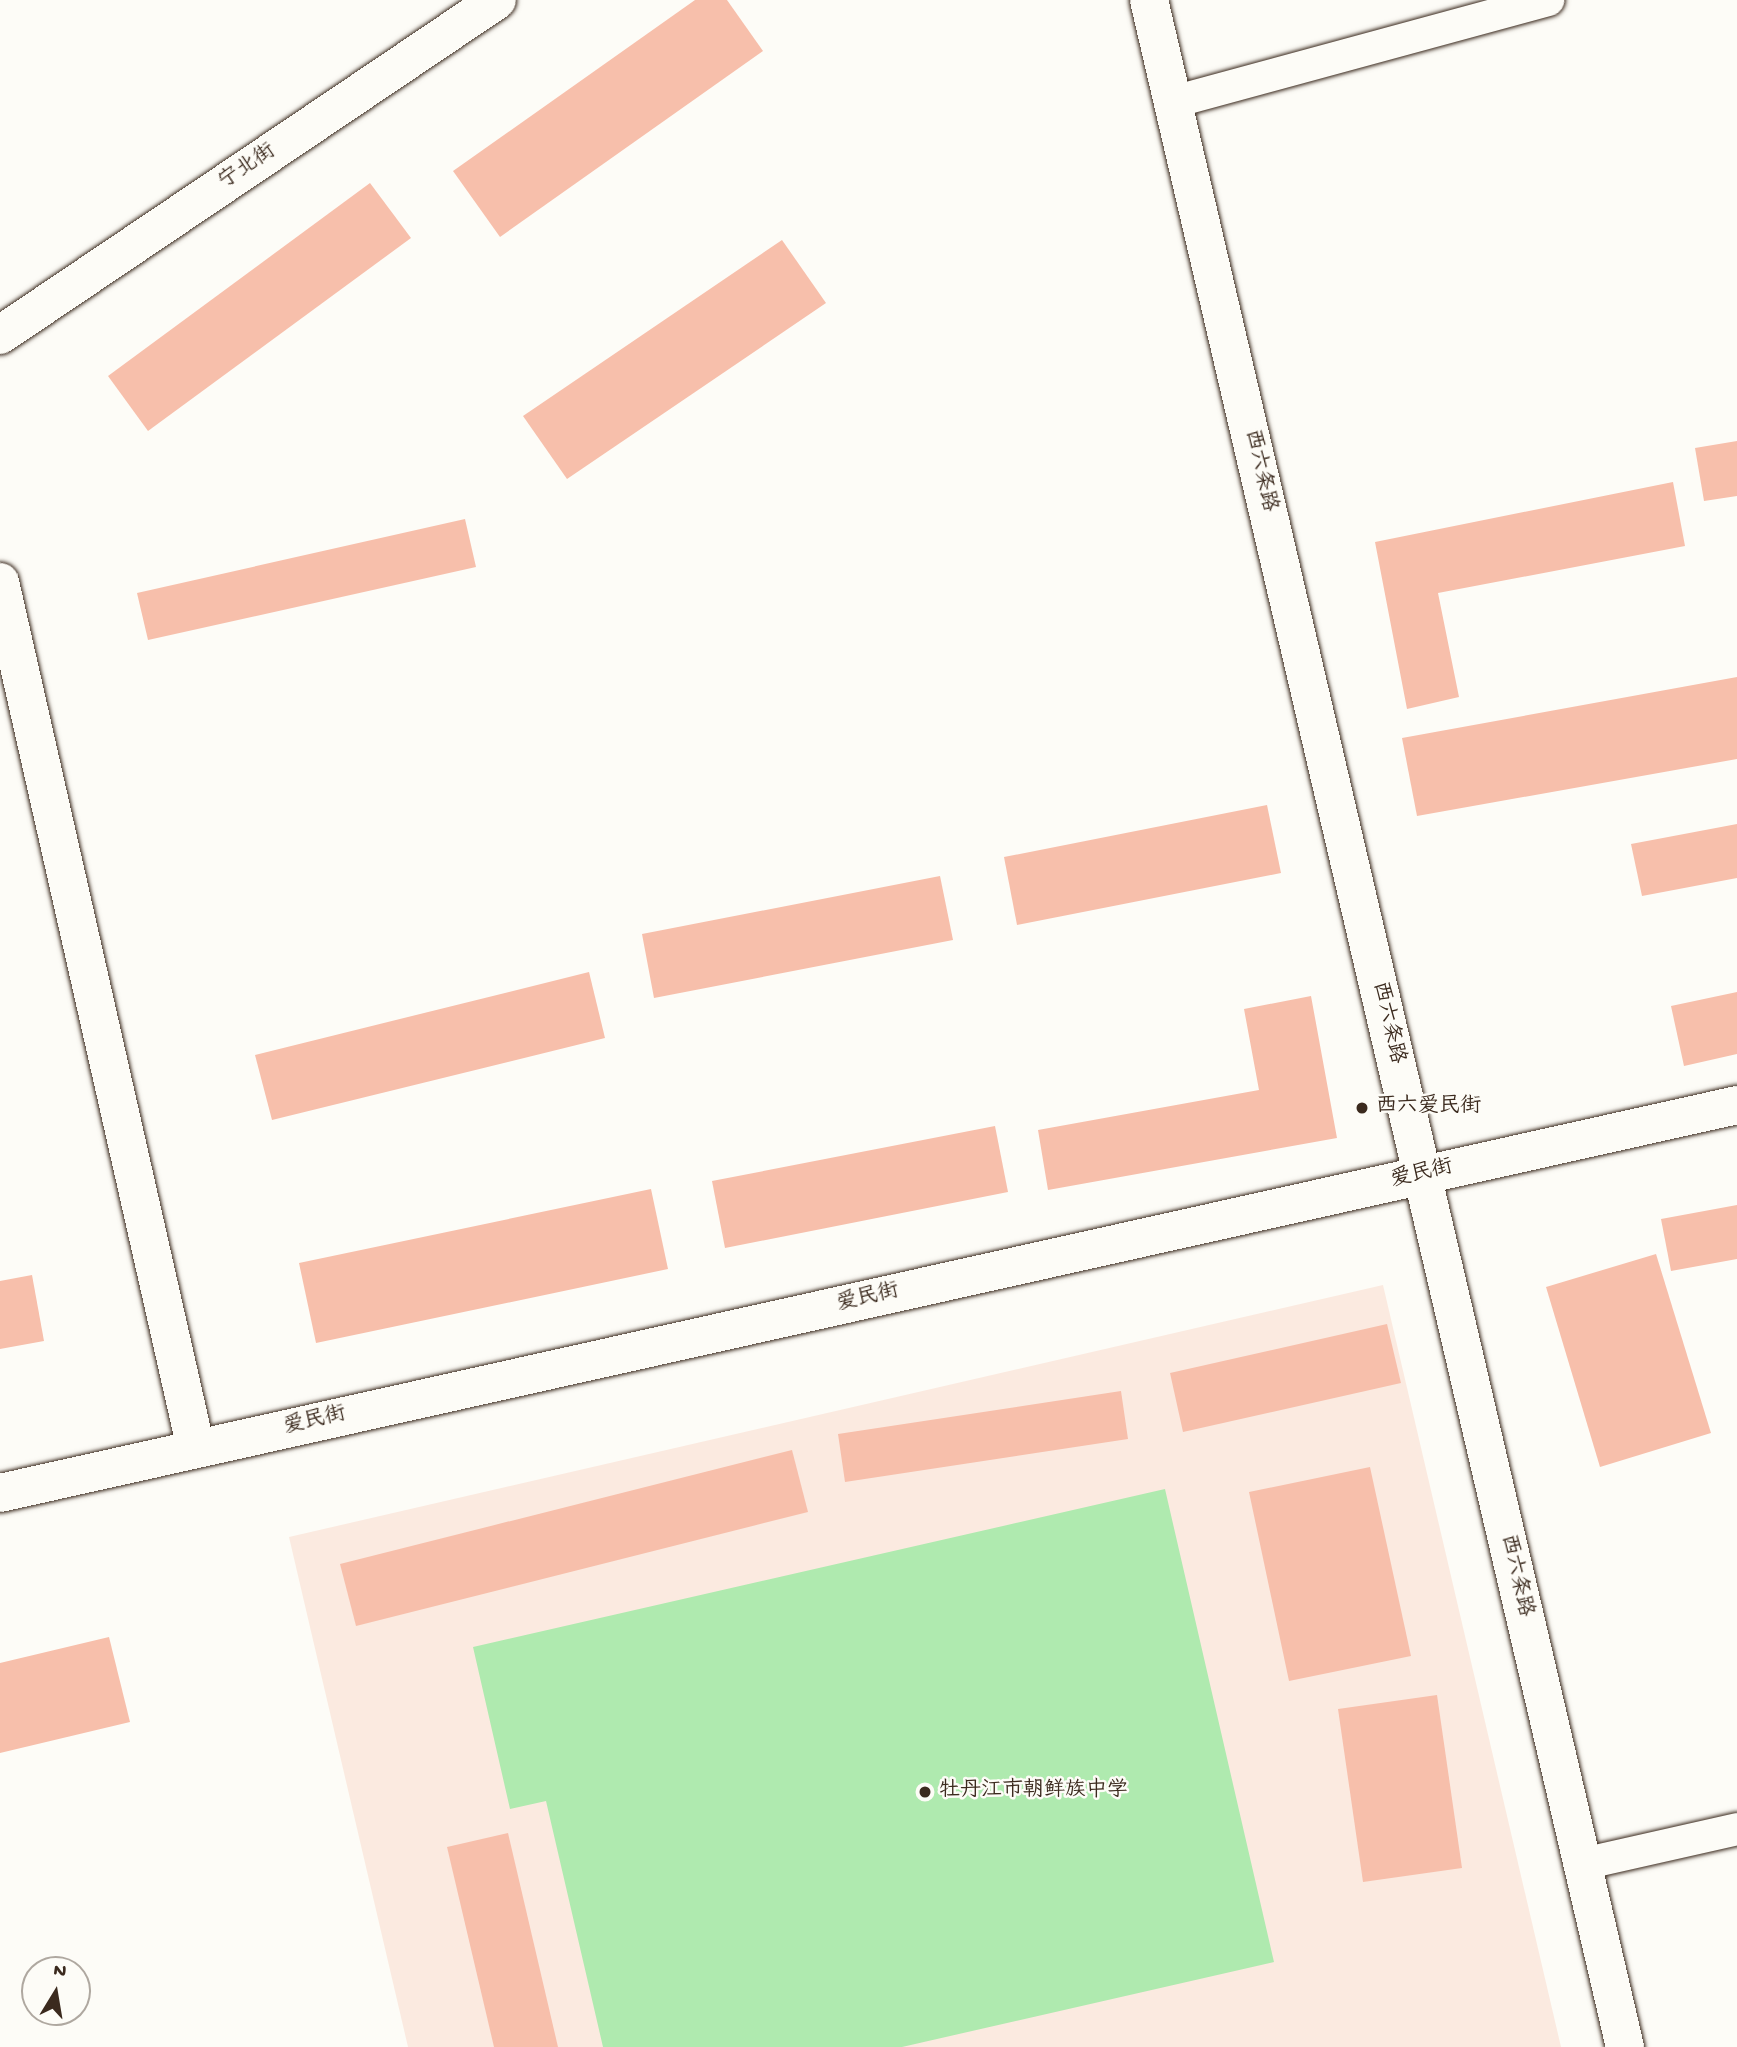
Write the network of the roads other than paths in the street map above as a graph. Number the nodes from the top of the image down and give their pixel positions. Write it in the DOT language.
graph roads {
  1 [pos="497,0"];
  2 [pos="1150,0"];
  3 [pos="1548,0"];
  4 [pos="1173,102"];
  5 [pos="0,335"];
  6 [pos="0,582"];
  7 [pos="1737,1105"];
  8 [pos="1422,1175"];
  9 [pos="195,1449"];
  10 [pos="0,1493"];
  11 [pos="1737,1829"];
  12 [pos="1582,1864"];
  13 [pos="1625,2047"];
  1 -- 5 [label="street, 宁北街"];
  2 -- 4 [label="street, 西六条路"];
  3 -- 4 [label="street"];
  4 -- 8 [label="street, 西六条路"];
  6 -- 9 [label="street"];
  7 -- 8 [label="street, 爱民街"];
  8 -- 9 [label="street, 爱民街"];
  8 -- 12 [label="street, 西六条路"];
  9 -- 10 [label="street, 爱民街"];
  11 -- 12 [label="street"];
  12 -- 13 [label="street, 西六条路"];
}
